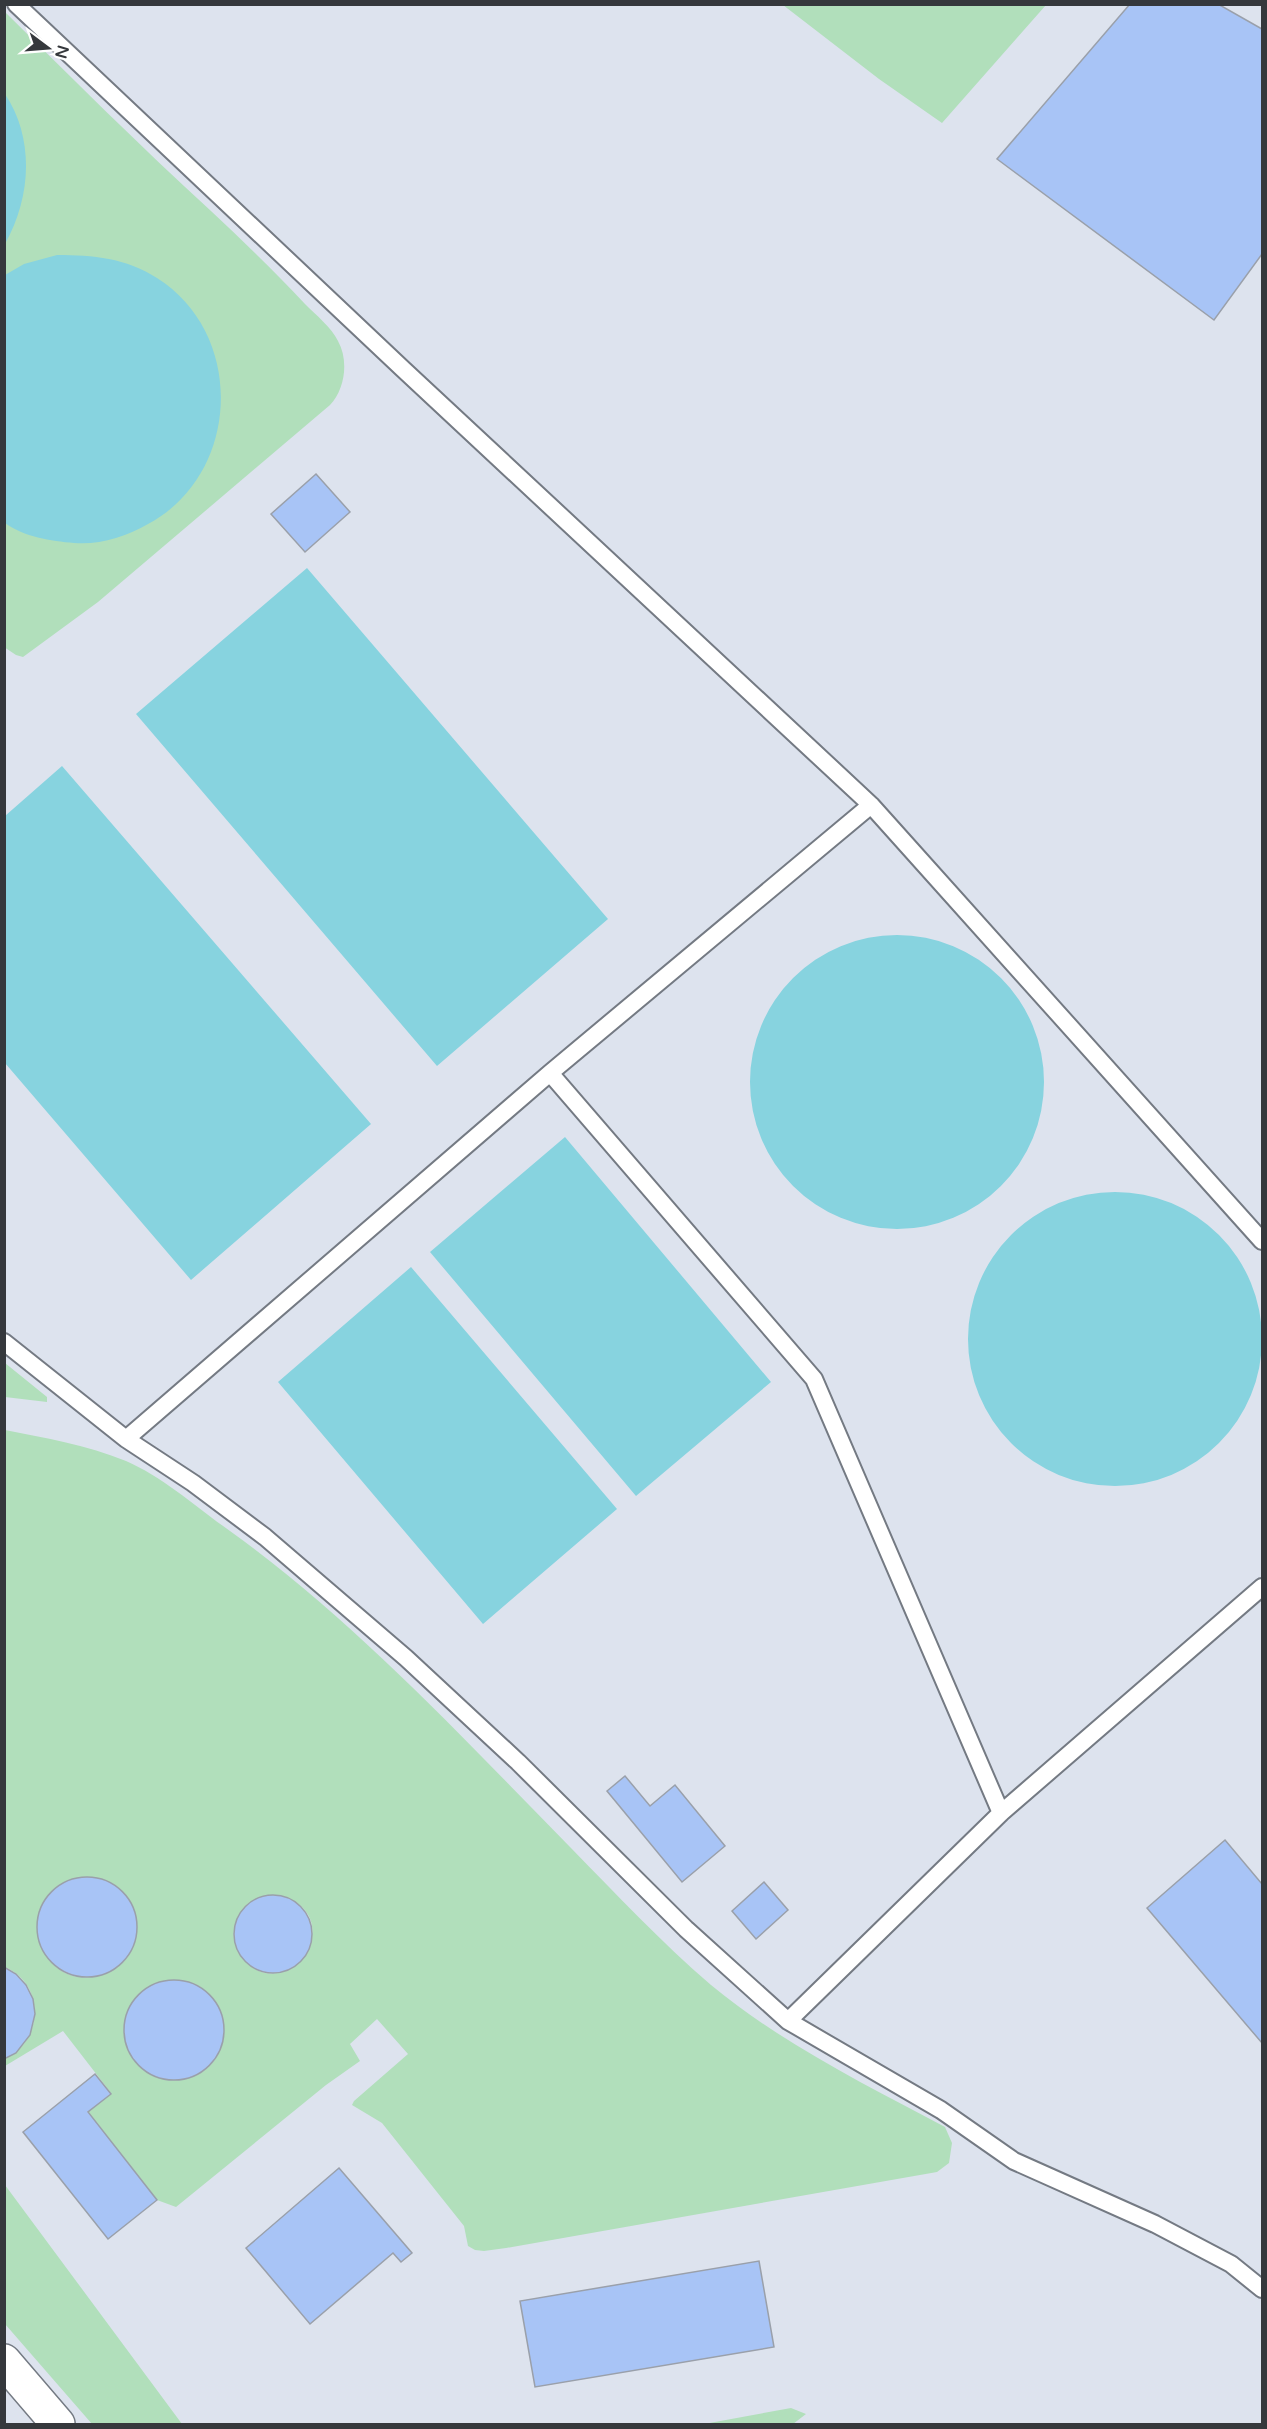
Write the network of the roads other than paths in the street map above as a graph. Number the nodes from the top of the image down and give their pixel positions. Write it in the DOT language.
graph roads {
  1 [pos="16,4"];
  2 [pos="871,805"];
  3 [pos="550,1073"];
  4 [pos="1263,1241"];
  5 [pos="4,1342"];
  6 [pos="126,1439"];
  7 [pos="1263,1587"];
  8 [pos="1001,1813"];
  9 [pos="788,2021"];
  10 [pos="1263,2289"];
  11 [pos="4,2361"];
  12 [pos="58,2424"];
  1 -- 2 [label="lane"];
  2 -- 3 [label="lane"];
  2 -- 4 [label="lane"];
  3 -- 6 [label="lane"];
  3 -- 8 [label="lane"];
  5 -- 6 [label="lane"];
  6 -- 9 [label="lane"];
  7 -- 8 [label="lane"];
  8 -- 9 [label="lane"];
  9 -- 10 [label="lane"];
  11 -- 12 [label="street"];
}
